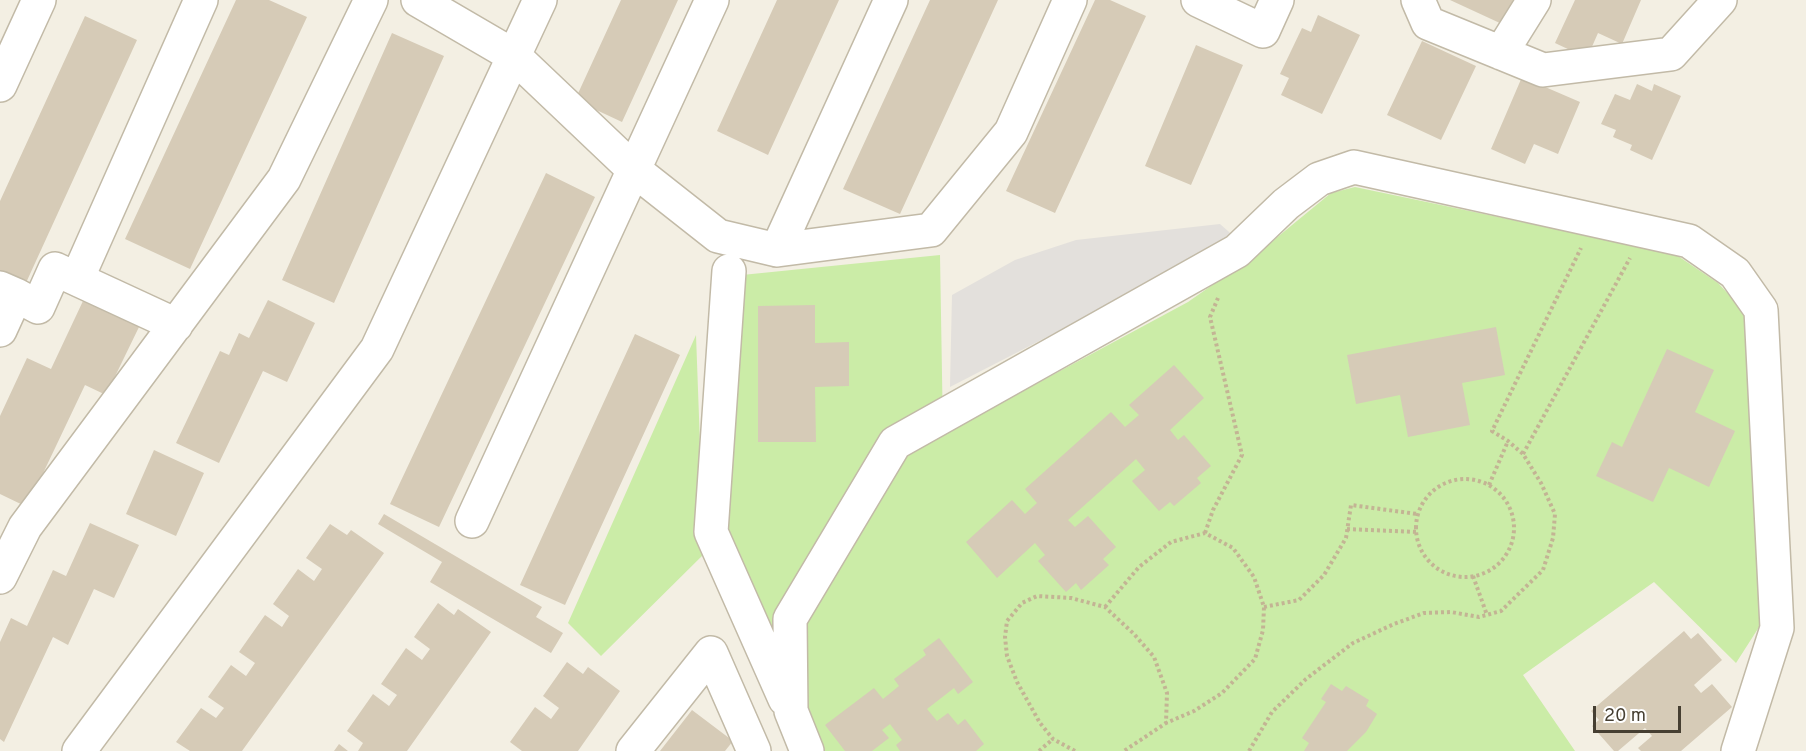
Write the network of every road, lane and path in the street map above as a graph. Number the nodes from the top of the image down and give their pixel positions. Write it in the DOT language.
graph roads {
  1 [pos="39,0"];
  2 [pos="201,0"];
  3 [pos="371,0"];
  4 [pos="418,0"];
  5 [pos="540,0"];
  6 [pos="712,0"];
  7 [pos="891,0"];
  8 [pos="1070,0"];
  9 [pos="1198,0"];
  10 [pos="1277,0"];
  11 [pos="1418,0"];
  12 [pos="1534,0"];
  13 [pos="1720,0"];
  14 [pos="1501,53"];
  15 [pos="514,56"];
  16 [pos="0,85"];
  17 [pos="633,168"];
  18 [pos="1594,220"];
  19 [pos="1645,231"];
  20 [pos="777,250"];
  21 [pos="729,271"];
  22 [pos="77,279"];
  23 [pos="8,292"];
  24 [pos="1219,295"];
  25 [pos="176,325"];
  26 [pos="0,330"];
  27 [pos="1508,441"];
  28 [pos="1523,454"];
  29 [pos="1488,485"];
  30 [pos="1417,514"];
  31 [pos="13,521"];
  32 [pos="472,521"];
  33 [pos="1347,529"];
  34 [pos="1416,532"];
  35 [pos="1205,533"];
  36 [pos="1473,576"];
  37 [pos="0,577"];
  38 [pos="1105,607"];
  39 [pos="1264,607"];
  40 [pos="1487,615"];
  41 [pos="791,711"];
  42 [pos="1166,723"];
  43 [pos="1053,739"];
  44 [pos="79,751"];
  45 [pos="633,751"];
  46 [pos="754,751"];
  47 [pos="807,751"];
  48 [pos="1038,751"];
  49 [pos="1075,751"];
  50 [pos="1125,751"];
  51 [pos="1249,751"];
  52 [pos="1738,751"];
  1 -- 16 [label="street"];
  2 -- 22 [label="street"];
  3 -- 25 [label="street"];
  4 -- 15 [label="street"];
  5 -- 15 [label="street"];
  6 -- 17 [label="street"];
  7 -- 20 [label="street"];
  8 -- 20 [label="street"];
  9 -- 10 [label="street"];
  11 -- 14 [label="street"];
  12 -- 14 [label="street"];
  13 -- 14 [label="street"];
  15 -- 17 [label="street"];
  15 -- 44 [label="street"];
  17 -- 20 [label="street"];
  17 -- 32 [label="street"];
  18 -- 19 [label="street"];
  18 -- 27 [label="path"];
  18 -- 41 [label="street"];
  19 -- 28 [label="path"];
  19 -- 52 [label="street"];
  21 -- 41 [label="street"];
  22 -- 23 [label="street"];
  22 -- 25 [label="street"];
  23 -- 26 [label="street"];
  24 -- 35 [label="path"];
  25 -- 31 [label="street"];
  27 -- 28 [label="path"];
  27 -- 29 [label="path"];
  28 -- 40 [label="path"];
  29 -- 30 [label="path"];
  29 -- 36 [label="path"];
  30 -- 33 [label="path"];
  30 -- 34 [label="path"];
  31 -- 37 [label="street"];
  33 -- 34 [label="path"];
  33 -- 39 [label="path"];
  34 -- 36 [label="path"];
  35 -- 38 [label="path"];
  35 -- 39 [label="path"];
  36 -- 40 [label="path"];
  38 -- 42 [label="path"];
  38 -- 43 [label="path"];
  39 -- 42 [label="path"];
  40 -- 51 [label="path"];
  41 -- 47 [label="street"];
  42 -- 50 [label="path"];
  43 -- 48 [label="path"];
  43 -- 49 [label="path"];
  45 -- 46 [label="street"];
}
